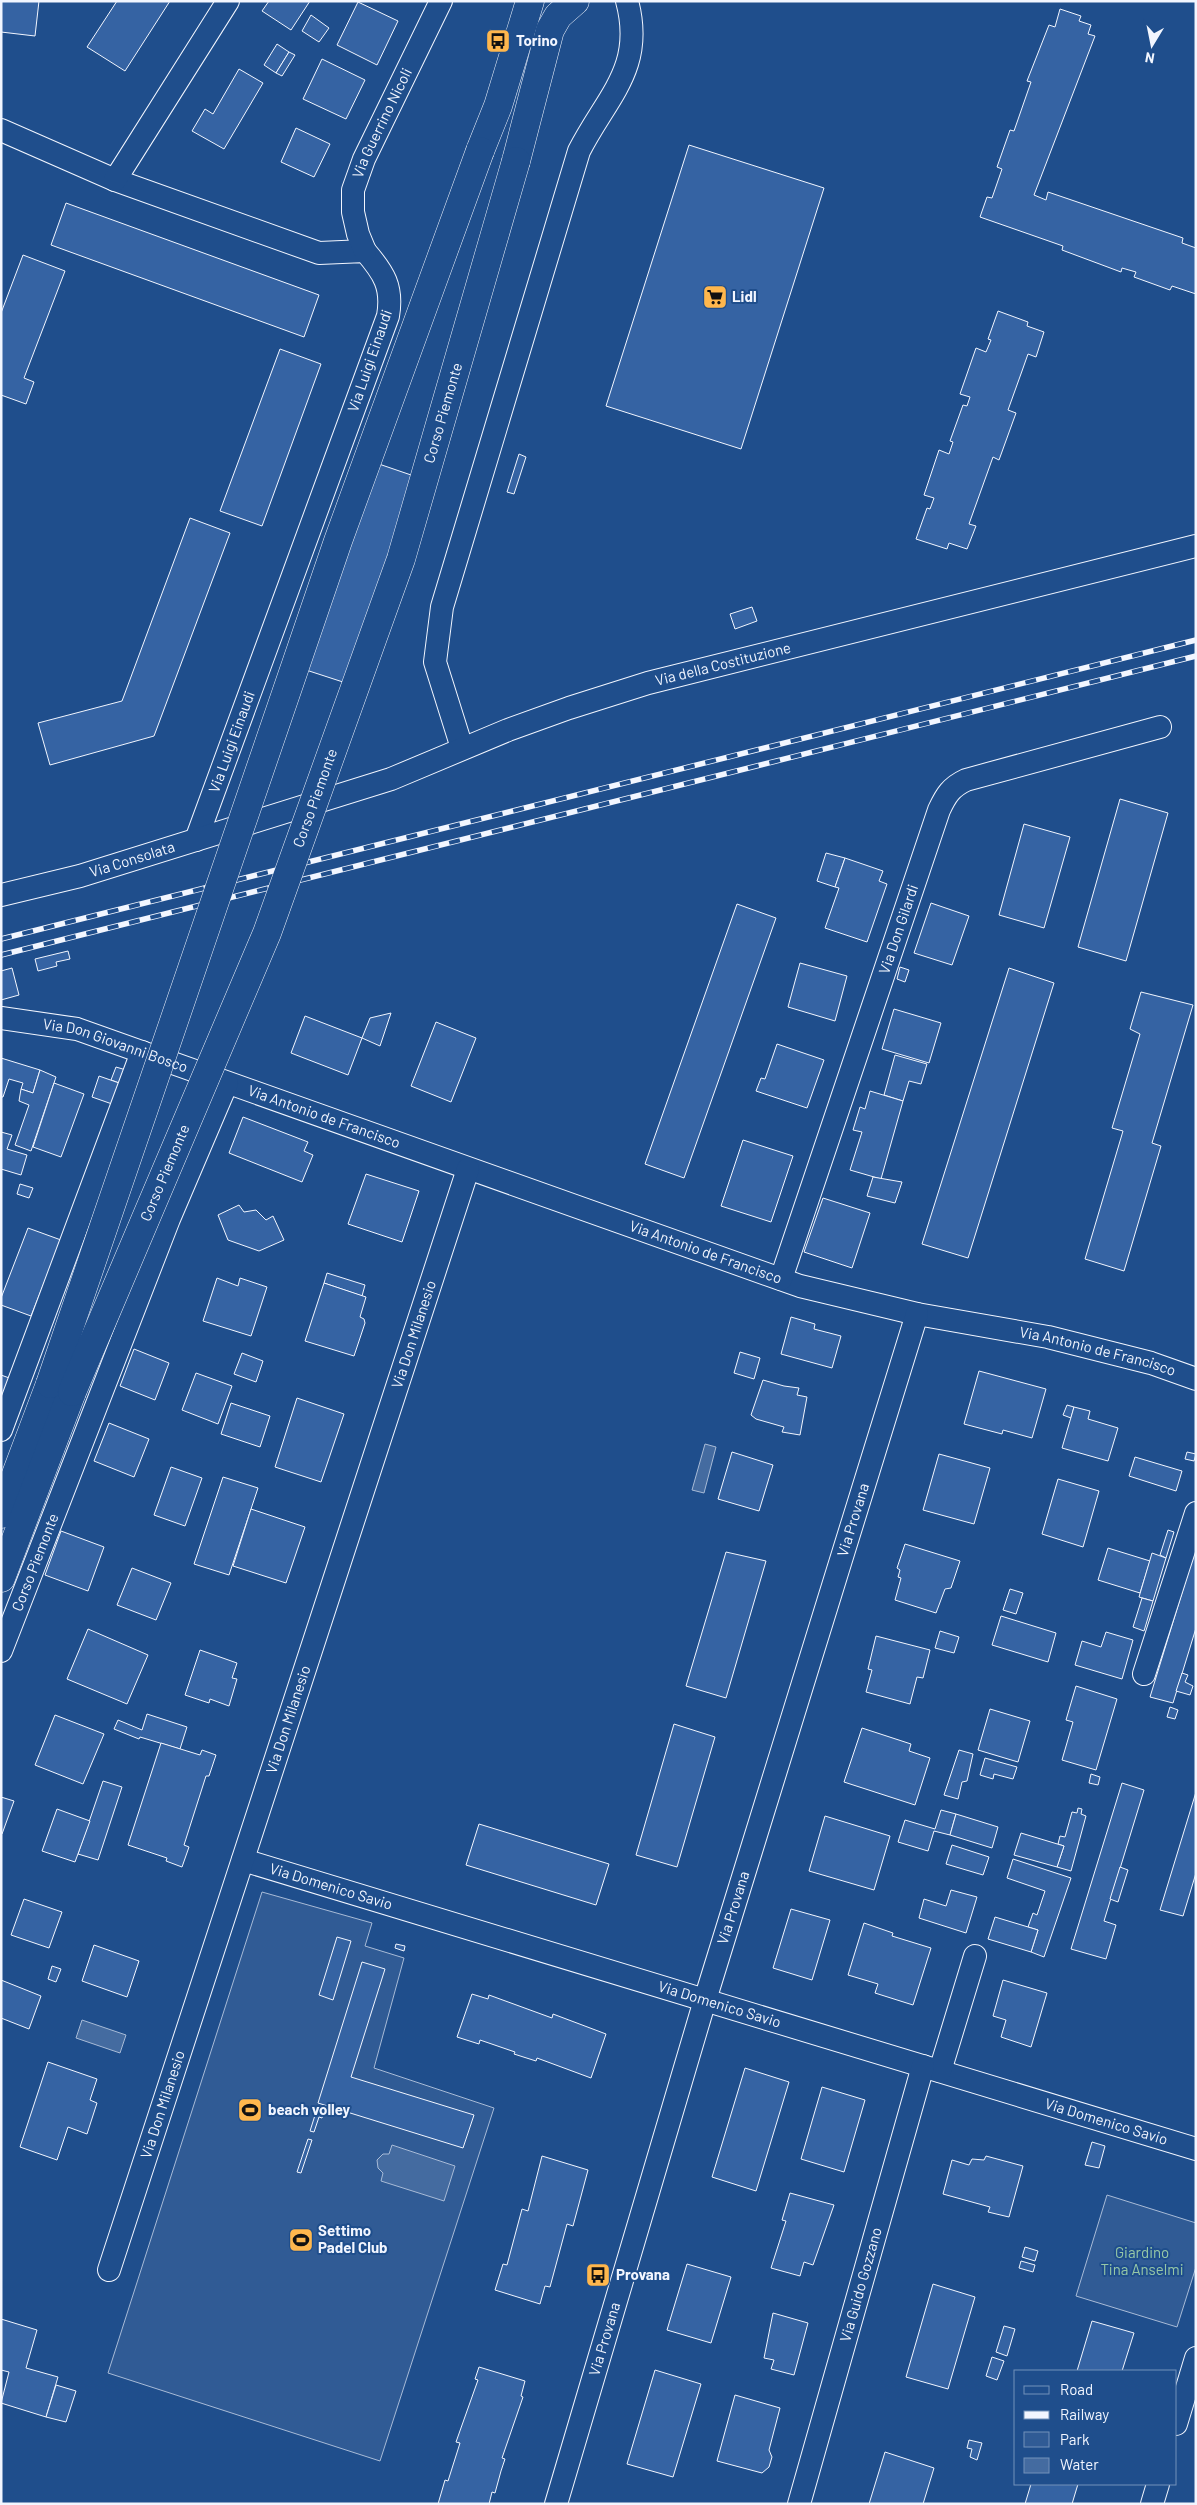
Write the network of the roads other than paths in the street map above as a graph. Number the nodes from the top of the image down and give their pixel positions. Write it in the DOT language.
graph roads {
  1 [pos="228,1"];
  2 [pos="441,1"];
  3 [pos="530,1"];
  4 [pos="575,1"];
  5 [pos="627,1"];
  6 [pos="1,130"];
  7 [pos="115,180"];
  8 [pos="365,250"];
  9 [pos="1196,546"];
  10 [pos="1160,727"];
  11 [pos="462,748"];
  12 [pos="262,819"];
  13 [pos="196,840"];
  14 [pos="1,896"];
  15 [pos="1,1018"];
  16 [pos="142,1052"];
  17 [pos="226,1083"];
  18 [pos="468,1169"];
  19 [pos="781,1279"];
  20 [pos="917,1314"];
  21 [pos="1196,1378"];
  22 [pos="61,1388"];
  23 [pos="1,1430"];
  24 [pos="1196,1513"];
  25 [pos="1,1514"];
  26 [pos="1,1578"];
  27 [pos="1,1651"];
  28 [pos="1144,1674"];
  29 [pos="243,1860"];
  30 [pos="975,1956"];
  31 [pos="705,2000"];
  32 [pos="932,2069"];
  33 [pos="1196,2149"];
  34 [pos="109,2270"];
  35 [pos="1196,2358"];
  36 [pos="1177,2421"];
  37 [pos="1158,2485"];
  38 [pos="556,2504"];
  39 [pos="799,2504"];
  40 [pos="1152,2504"];
  1 -- 7 [label="street"];
  2 -- 8 [label="street, Via Guerrino Nicoli"];
  3 -- 22 [label="main road, Corso Piemonte, bridge"];
  4 -- 22 [label="main road, Corso Piemonte, bridge"];
  5 -- 11 [label="street"];
  6 -- 7 [label="street"];
  7 -- 8 [label="street"];
  8 -- 13 [label="street, Via Luigi Einaudi"];
  9 -- 11 [label="street, Via della Costituzione"];
  10 -- 19 [label="street, Via Don Gilardi"];
  11 -- 12 [label="street, Via della Costituzione"];
  12 -- 13 [label="street, Via Consolata"];
  13 -- 14 [label="street, Via Consolata"];
  15 -- 16 [label="street, Via Don Giovanni Bosco"];
  16 -- 17 [label="street, Via Don Giovanni Bosco"];
  16 -- 23 [label="street"];
  17 -- 18 [label="street, Via Antonio de Francisco"];
  17 -- 27 [label="street, Corso Piemonte"];
  18 -- 19 [label="street, Via Antonio de Francisco"];
  18 -- 29 [label="street, Via Don Milanesio"];
  19 -- 20 [label="street, Via Antonio de Francisco"];
  20 -- 21 [label="street, Via Antonio de Francisco"];
  20 -- 31 [label="street, Via Provana"];
  22 -- 25 [label="main road, Corso Piemonte"];
  22 -- 26 [label="main road, Corso Piemonte"];
  24 -- 28 [label="street"];
  29 -- 31 [label="street, Via Domenico Savio"];
  29 -- 34 [label="street, Via Don Milanesio"];
  30 -- 32 [label="street, Via Guido Gozzano"];
  31 -- 32 [label="street, Via Domenico Savio"];
  31 -- 38 [label="street, Via Provana"];
  32 -- 33 [label="street, Via Domenico Savio"];
  32 -- 39 [label="street, Via Guido Gozzano"];
  35 -- 36 [label="street"];
  37 -- 40 [label="street"];
}
